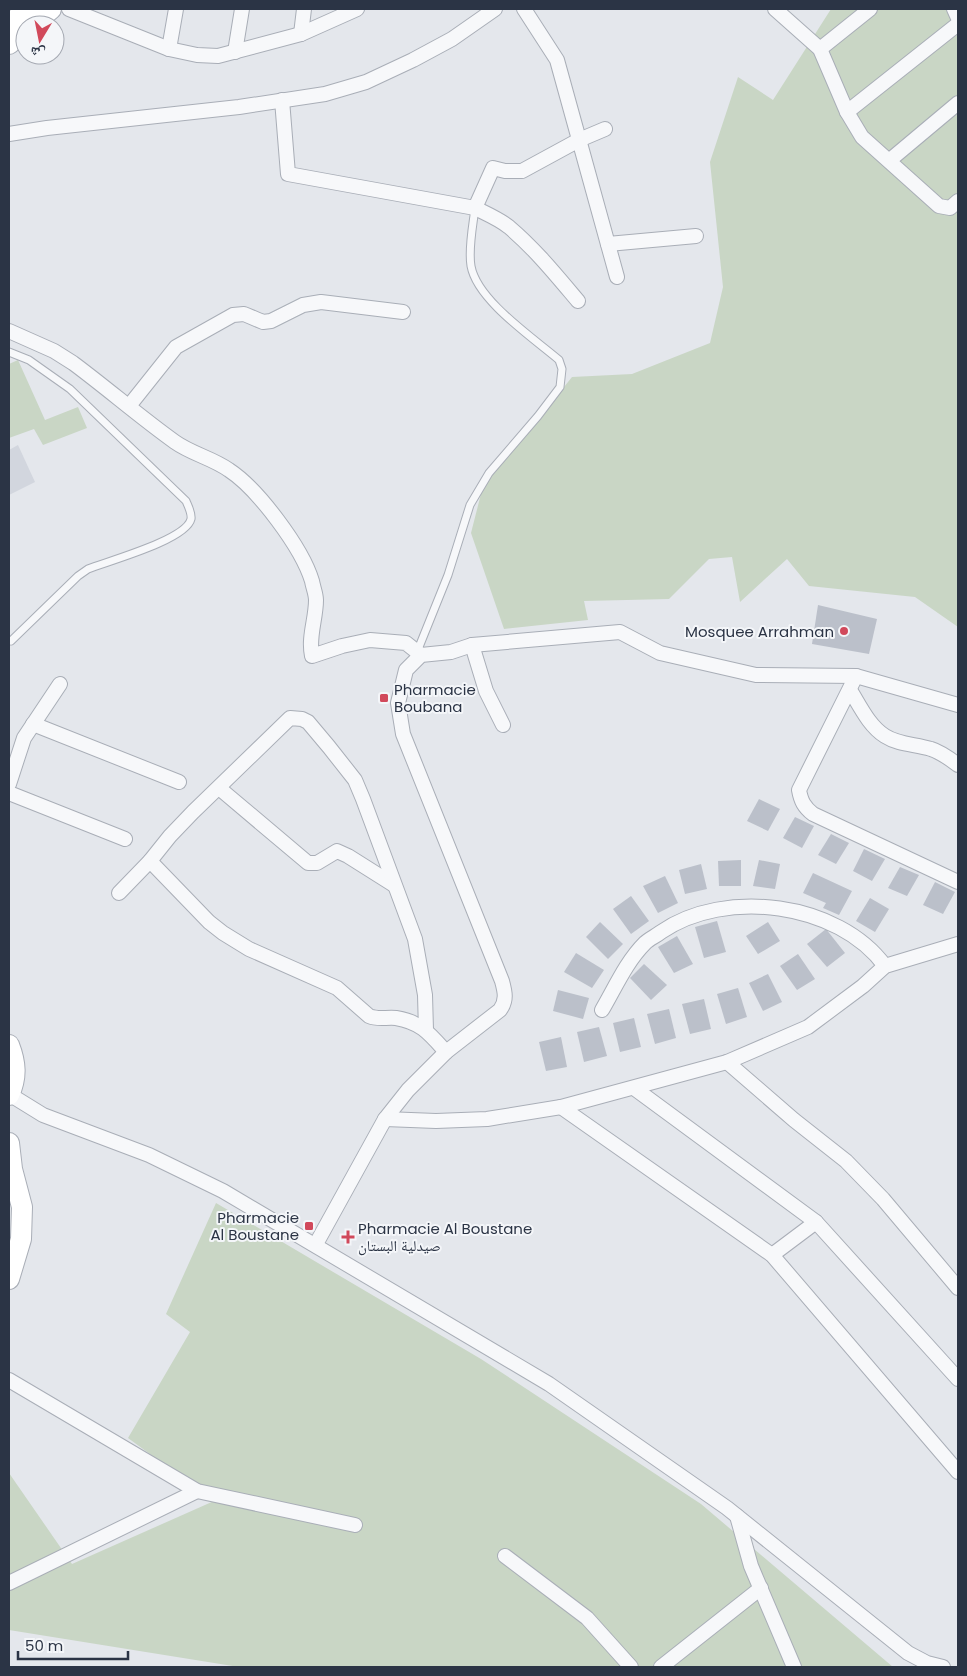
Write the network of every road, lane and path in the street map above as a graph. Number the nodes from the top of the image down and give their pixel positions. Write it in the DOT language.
graph roads {
  1 [pos="27,9"];
  2 [pos="69,9"];
  3 [pos="176,9"];
  4 [pos="242,9"];
  5 [pos="304,9"];
  6 [pos="357,9"];
  7 [pos="496,9"];
  8 [pos="524,9"];
  9 [pos="775,9"];
  10 [pos="870,9"];
  11 [pos="954,9"];
  12 [pos="958,18"];
  13 [pos="958,24"];
  14 [pos="9,25"];
  15 [pos="301,34"];
  16 [pos="169,49"];
  17 [pos="820,50"];
  18 [pos="235,52"];
  19 [pos="282,100"];
  20 [pos="958,103"];
  21 [pos="847,112"];
  22 [pos="605,129"];
  23 [pos="9,134"];
  24 [pos="579,140"];
  25 [pos="890,160"];
  26 [pos="958,201"];
  27 [pos="475,208"];
  28 [pos="696,236"];
  29 [pos="608,244"];
  30 [pos="617,277"];
  31 [pos="578,301"];
  32 [pos="403,312"];
  33 [pos="9,331"];
  34 [pos="9,352"];
  35 [pos="129,406"];
  36 [pos="10,641"];
  37 [pos="472,645"];
  38 [pos="419,654"];
  39 [pos="856,676"];
  40 [pos="60,684"];
  41 [pos="850,690"];
  42 [pos="958,705"];
  43 [pos="33,724"];
  44 [pos="503,725"];
  45 [pos="958,765"];
  46 [pos="179,782"];
  47 [pos="9,784"];
  48 [pos="219,788"];
  49 [pos="9,793"];
  50 [pos="125,839"];
  51 [pos="150,861"];
  52 [pos="958,882"];
  53 [pos="394,885"];
  54 [pos="119,892"];
  55 [pos="958,944"];
  56 [pos="885,966"];
  57 [pos="602,1010"];
  58 [pos="426,1030"];
  59 [pos="9,1045"];
  60 [pos="446,1052"];
  61 [pos="727,1062"];
  62 [pos="634,1088"];
  63 [pos="9,1095"];
  64 [pos="561,1107"];
  65 [pos="385,1119"];
  66 [pos="9,1143"];
  67 [pos="10,1167"];
  68 [pos="816,1222"];
  69 [pos="316,1244"];
  70 [pos="772,1255"];
  71 [pos="9,1279"];
  72 [pos="958,1288"];
  73 [pos="958,1379"];
  74 [pos="9,1380"];
  75 [pos="958,1472"];
  76 [pos="197,1491"];
  77 [pos="737,1516"];
  78 [pos="355,1525"];
  79 [pos="505,1556"];
  80 [pos="9,1583"];
  81 [pos="761,1588"];
  82 [pos="631,1667"];
  83 [pos="661,1667"];
  84 [pos="794,1667"];
  85 [pos="943,1667"];
  1 -- 14 [label="street"];
  2 -- 16 [label="street"];
  3 -- 16 [label="street"];
  4 -- 18 [label="street"];
  5 -- 15 [label="street"];
  6 -- 15 [label="street"];
  7 -- 19 [label="street"];
  8 -- 24 [label="street"];
  9 -- 17 [label="street"];
  10 -- 17 [label="street"];
  11 -- 12 [label="street"];
  13 -- 21 [label="street"];
  15 -- 18 [label="street"];
  16 -- 18 [label="street"];
  17 -- 21 [label="street"];
  19 -- 23 [label="street"];
  19 -- 27 [label="street"];
  20 -- 25 [label="street"];
  21 -- 25 [label="street"];
  22 -- 24 [label="street"];
  24 -- 27 [label="street"];
  24 -- 29 [label="street"];
  25 -- 26 [label="street"];
  27 -- 31 [label="street"];
  27 -- 38 [label="lane"];
  28 -- 29 [label="street"];
  29 -- 30 [label="street"];
  32 -- 35 [label="street"];
  33 -- 35 [label="street"];
  34 -- 36 [label="lane"];
  35 -- 38 [label="street"];
  37 -- 38 [label="street"];
  37 -- 39 [label="street"];
  37 -- 44 [label="street"];
  38 -- 60 [label="street"];
  39 -- 41 [label="street"];
  39 -- 42 [label="street"];
  40 -- 43 [label="street"];
  41 -- 45 [label="street"];
  41 -- 52 [label="street"];
  43 -- 46 [label="street"];
  43 -- 47 [label="street"];
  48 -- 51 [label="street"];
  48 -- 53 [label="street"];
  48 -- 53 [label="street"];
  49 -- 50 [label="street"];
  51 -- 54 [label="street"];
  51 -- 58 [label="street"];
  53 -- 58 [label="street"];
  55 -- 56 [label="street"];
  56 -- 57 [label="street"];
  56 -- 61 [label="street"];
  58 -- 60 [label="street"];
  59 -- 63 [label="street"];
  60 -- 65 [label="street"];
  61 -- 62 [label="street"];
  61 -- 72 [label="street"];
  62 -- 64 [label="street"];
  62 -- 68 [label="street"];
  63 -- 69 [label="street"];
  64 -- 65 [label="street"];
  64 -- 70 [label="street"];
  65 -- 69 [label="street"];
  66 -- 67 [label="street"];
  67 -- 71 [label="street"];
  68 -- 70 [label="street"];
  68 -- 73 [label="street"];
  69 -- 77 [label="street"];
  70 -- 75 [label="street"];
  74 -- 76 [label="street"];
  76 -- 78 [label="street"];
  76 -- 80 [label="street"];
  77 -- 81 [label="street"];
  77 -- 85 [label="street"];
  79 -- 82 [label="street"];
  81 -- 83 [label="street"];
  81 -- 84 [label="street"];
}
